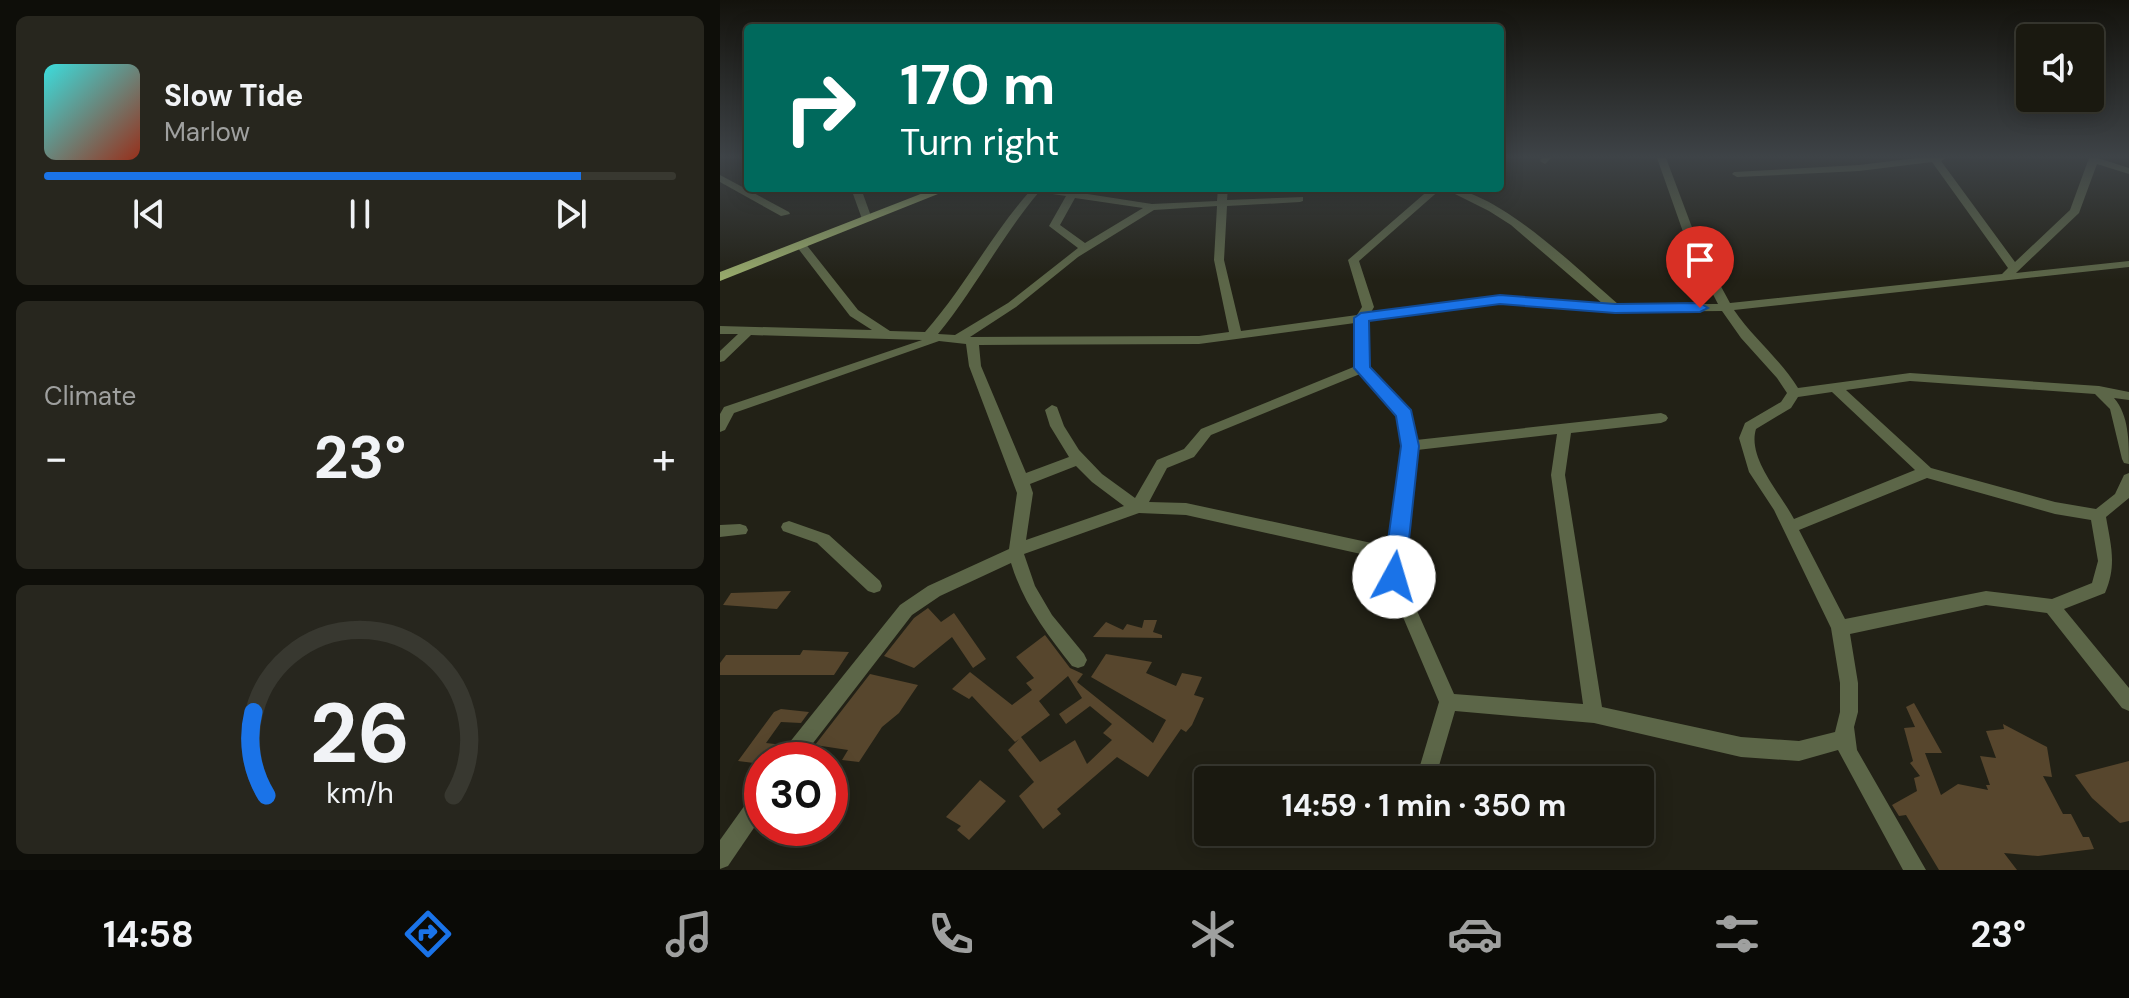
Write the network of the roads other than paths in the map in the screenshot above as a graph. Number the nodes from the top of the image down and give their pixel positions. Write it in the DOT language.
graph roads {
  1 [pos="757,199"];
  2 [pos="860,199"];
  3 [pos="920,199"];
  4 [pos="1026,199"];
  5 [pos="1069,199"];
  6 [pos="1100,199"];
  7 [pos="1300,199"];
  8 [pos="1425,199"];
  9 [pos="1476,199"];
  10 [pos="1675,199"];
  11 [pos="1960,199"];
  12 [pos="2080,199"];
  13 [pos="1224,201"];
  14 [pos="1152,207"];
  15 [pos="785,214"];
  16 [pos="867,219"];
  17 [pos="801,245"];
  18 [pos="1085,248"];
  19 [pos="2129,264"];
  20 [pos="2010,273"];
  21 [pos="720,277"];
  22 [pos="1729,307"];
  23 [pos="1615,308"];
  24 [pos="1361,318"];
  25 [pos="720,330"];
  26 [pos="748,331"];
  27 [pos="888,335"];
  28 [pos="1236,336"];
  29 [pos="936,337"];
  30 [pos="965,340"];
  31 [pos="720,358"];
  32 [pos="1362,368"];
  33 [pos="1836,388"];
  34 [pos="2099,390"];
  35 [pos="1794,393"];
  36 [pos="2129,396"];
  37 [pos="724,405"];
  38 [pos="1052,410"];
  39 [pos="1661,418"];
  40 [pos="720,427"];
  41 [pos="1565,429"];
  42 [pos="1410,446"];
  43 [pos="2129,459"];
  44 [pos="1076,460"];
  45 [pos="1926,472"];
  46 [pos="2129,479"];
  47 [pos="1022,481"];
  48 [pos="1138,507"];
  49 [pos="2098,515"];
  50 [pos="789,527"];
  51 [pos="1790,527"];
  52 [pos="740,530"];
  53 [pos="720,531"];
  54 [pos="1016,552"];
  55 [pos="1394,555"];
  56 [pos="874,586"];
  57 [pos="2052,606"];
  58 [pos="1840,628"];
  59 [pos="1078,660"];
  60 [pos="1448,702"];
  61 [pos="2129,702"];
  62 [pos="1594,714"];
  63 [pos="1844,739"];
  64 [pos="802,742"];
  65 [pos="1430,766"];
  66 [pos="744,824"];
  67 [pos="720,858"];
  68 [pos="1915,870"];
  1 -- 15 [label="street"];
  2 -- 16 [label="street"];
  3 -- 16 [label="main road"];
  4 -- 29 [label="street"];
  5 -- 18 [label="street"];
  6 -- 14 [label="street"];
  7 -- 13 [label="street"];
  8 -- 24 [label="street"];
  9 -- 23 [label="street"];
  10 -- 22 [label="street"];
  11 -- 20 [label="street"];
  12 -- 20 [label="street"];
  13 -- 14 [label="street"];
  13 -- 28 [label="street"];
  14 -- 18 [label="street"];
  16 -- 17 [label="main road"];
  17 -- 21 [label="main road"];
  17 -- 27 [label="street"];
  18 -- 30 [label="street"];
  19 -- 20 [label="street"];
  20 -- 22 [label="street"];
  22 -- 23 [label="street"];
  22 -- 35 [label="street"];
  23 -- 24 [label="street"];
  24 -- 28 [label="street"];
  24 -- 32 [label="street"];
  25 -- 26 [label="street"];
  26 -- 27 [label="street"];
  26 -- 31 [label="street"];
  27 -- 29 [label="street"];
  28 -- 30 [label="street"];
  29 -- 30 [label="street"];
  29 -- 37 [label="street"];
  30 -- 47 [label="street"];
  32 -- 42 [label="street"];
  32 -- 48 [label="street"];
  33 -- 34 [label="street"];
  33 -- 35 [label="street"];
  33 -- 45 [label="street"];
  34 -- 36 [label="street"];
  34 -- 43 [label="street"];
  35 -- 51 [label="street"];
  37 -- 40 [label="street"];
  38 -- 44 [label="street"];
  39 -- 41 [label="street"];
  41 -- 42 [label="street"];
  41 -- 62 [label="street"];
  42 -- 55 [label="street"];
  44 -- 47 [label="street"];
  44 -- 48 [label="street"];
  45 -- 49 [label="street"];
  45 -- 51 [label="street"];
  46 -- 49 [label="street"];
  47 -- 54 [label="street"];
  48 -- 54 [label="street"];
  48 -- 55 [label="street"];
  49 -- 57 [label="street"];
  50 -- 56 [label="street"];
  51 -- 58 [label="street"];
  52 -- 53 [label="street"];
  54 -- 59 [label="street"];
  54 -- 64 [label="street"];
  55 -- 60 [label="street"];
  57 -- 58 [label="street"];
  57 -- 61 [label="street"];
  58 -- 63 [label="street"];
  60 -- 62 [label="street"];
  60 -- 65 [label="street"];
  62 -- 63 [label="street"];
  63 -- 68 [label="street"];
  66 -- 67 [label="street"];
}
